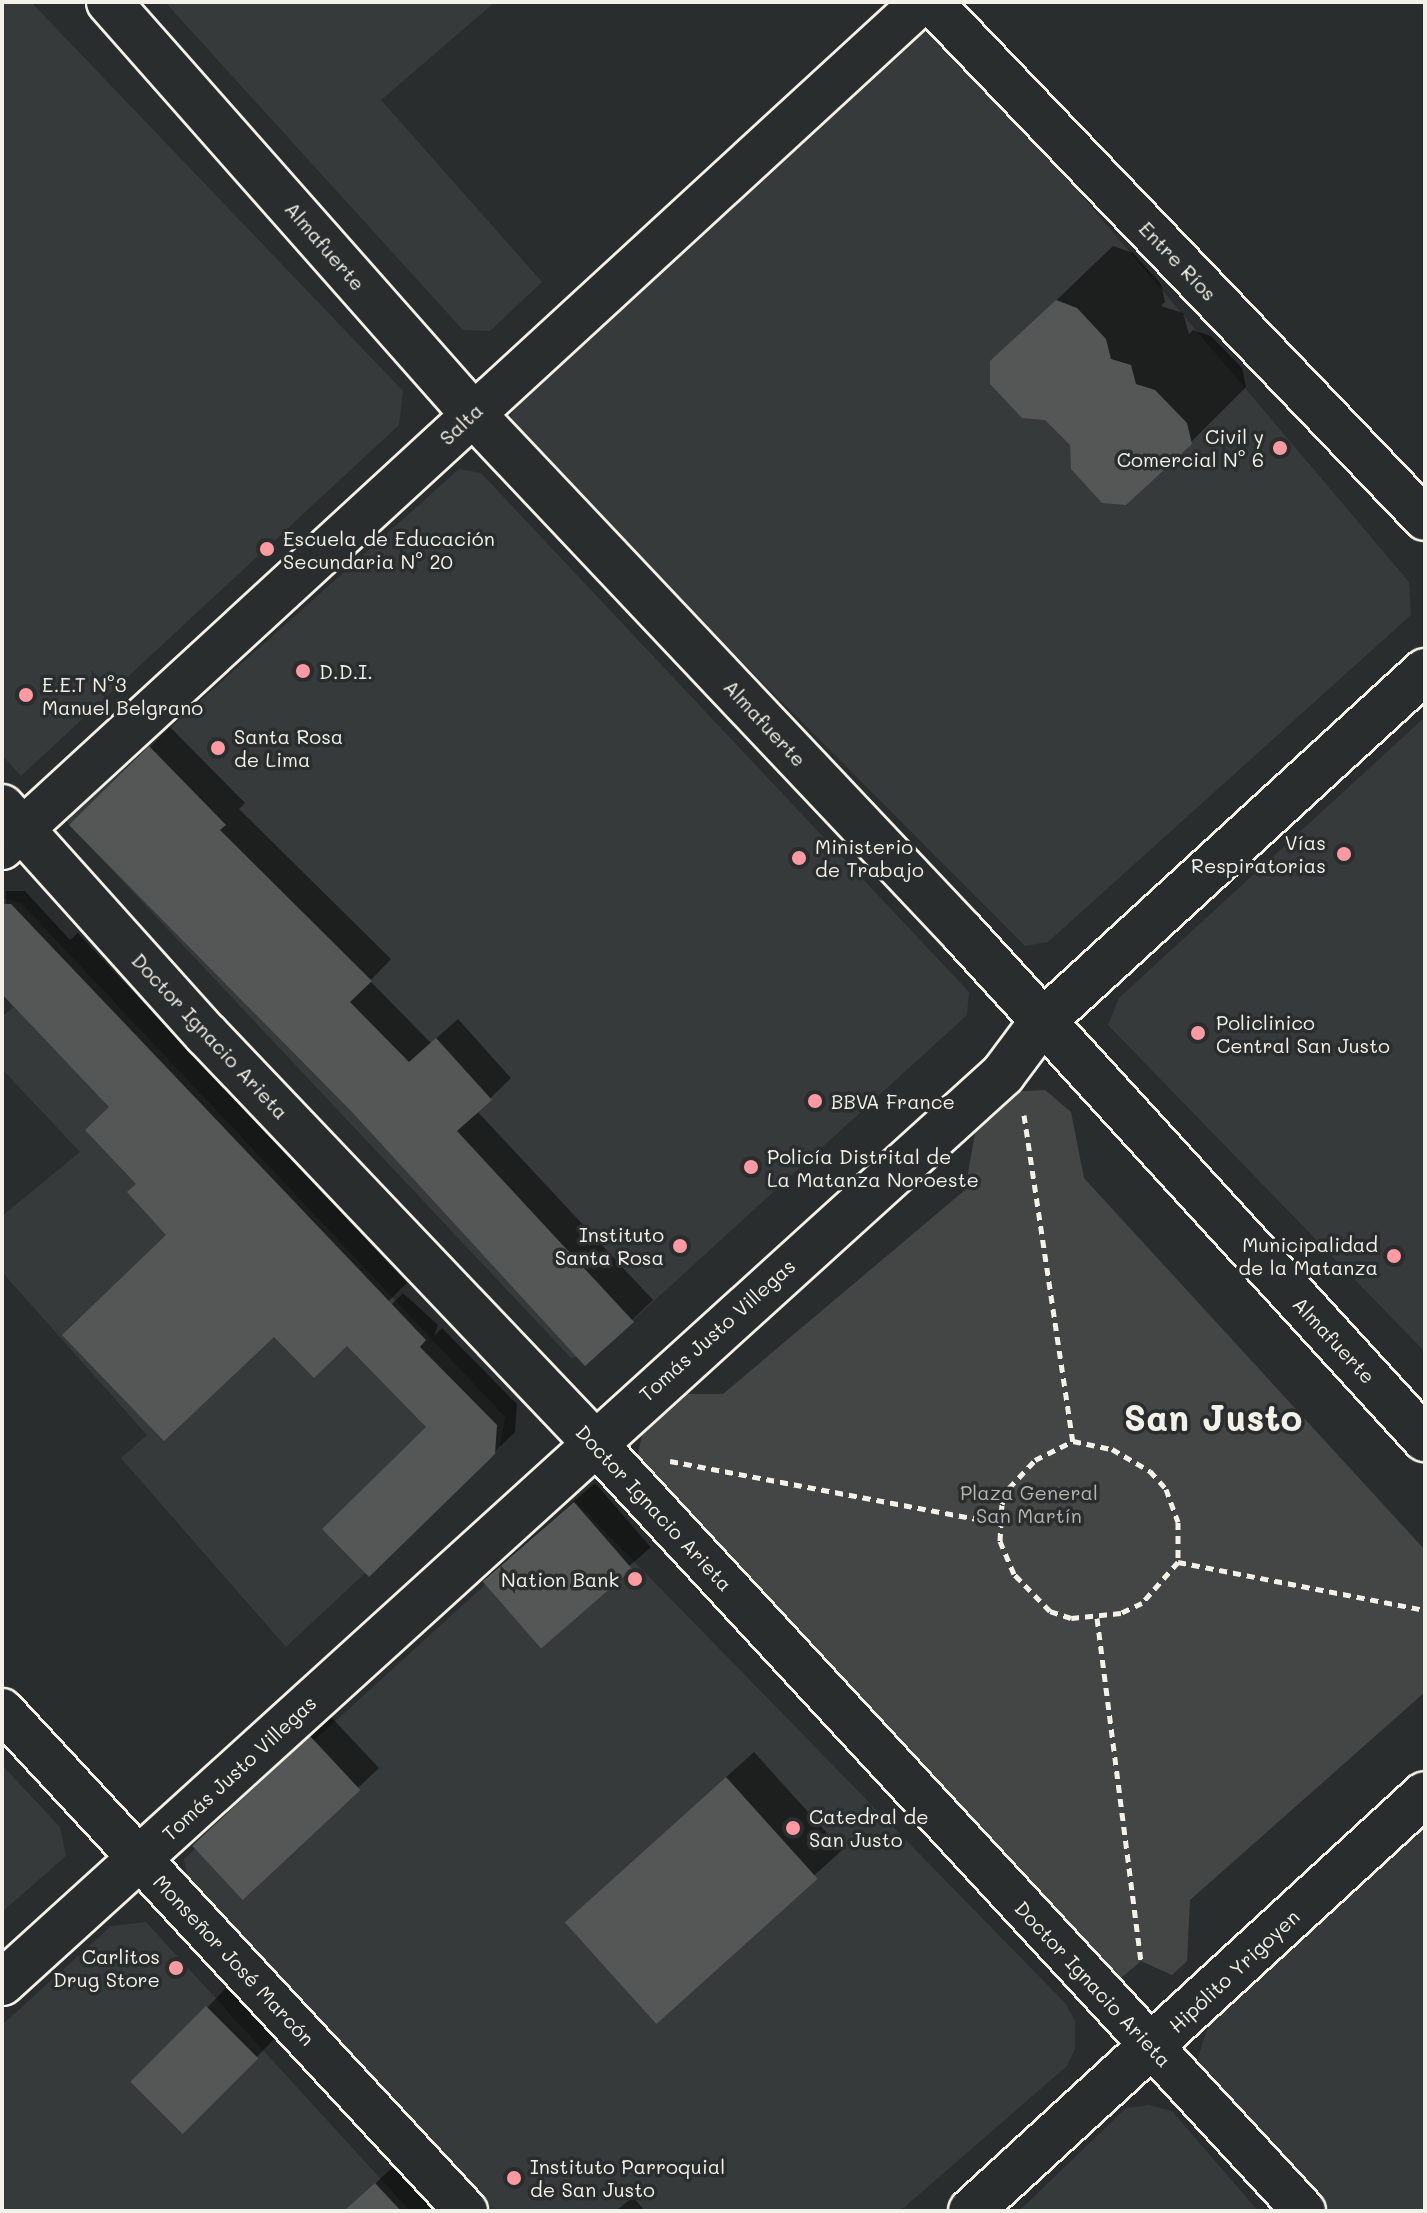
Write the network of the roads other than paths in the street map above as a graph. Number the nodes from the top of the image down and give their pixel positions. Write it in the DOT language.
graph roads {
  1 [pos="109,2"];
  2 [pos="922,2"];
  3 [pos="931,2"];
  4 [pos="473,414"];
  5 [pos="1425,519"];
  6 [pos="1425,671"];
  7 [pos="9,828"];
  8 [pos="1041,1023"];
  9 [pos="1425,1439"];
  10 [pos="593,1441"];
  11 [pos="2,1710"];
  12 [pos="1425,1794"];
  13 [pos="140,1859"];
  14 [pos="2,1983"];
  15 [pos="1152,2048"];
  16 [pos="466,2211"];
  17 [pos="971,2211"];
  18 [pos="1304,2211"];
  1 -- 4 [label="street, Almafuerte"];
  2 -- 4 [label="street, Salta"];
  3 -- 5 [label="street, Entre Ríos"];
  4 -- 7 [label="street, Salta"];
  4 -- 8 [label="street, Almafuerte"];
  6 -- 8 [label="street, Tomás Justo Villegas"];
  7 -- 10 [label="street, Doctor Ignacio Arieta"];
  8 -- 9 [label="street, Almafuerte"];
  8 -- 10 [label="street, Tomás Justo Villegas"];
  10 -- 13 [label="street, Tomás Justo Villegas"];
  10 -- 15 [label="street, Doctor Ignacio Arieta"];
  11 -- 13 [label="street, Monseñor José Marcón"];
  12 -- 15 [label="street, Hipólito Yrigoyen"];
  13 -- 14 [label="street, Tomás Justo Villegas"];
  13 -- 16 [label="street, Monseñor José Marcón"];
  15 -- 17 [label="street, Hipólito Yrigoyen"];
  15 -- 18 [label="street, Doctor Ignacio Arieta"];
}
